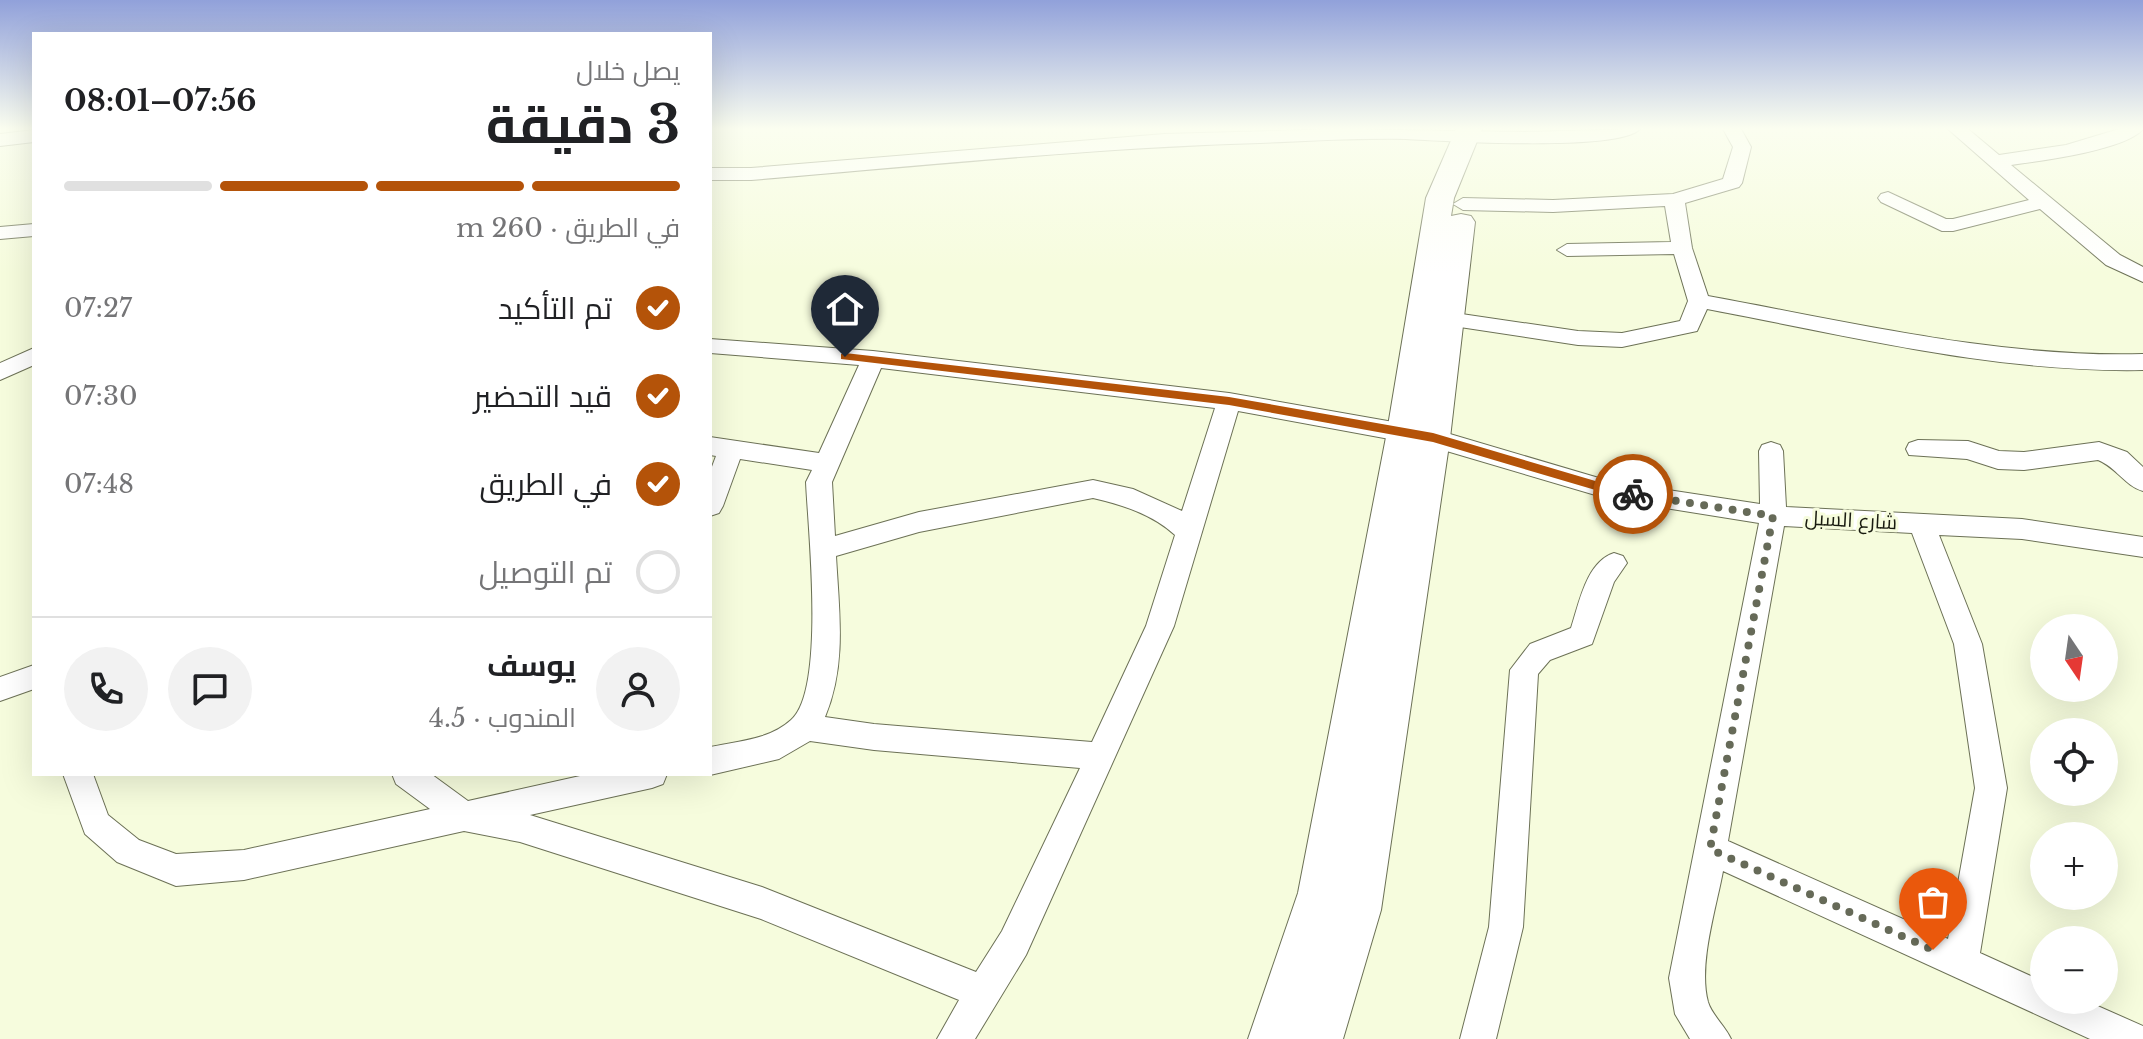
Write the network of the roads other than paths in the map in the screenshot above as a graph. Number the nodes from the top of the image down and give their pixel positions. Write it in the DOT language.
graph roads {
  1 [pos="1452,177"];
  2 [pos="1469,177"];
  3 [pos="1734,177"];
  4 [pos="2015,177"];
  5 [pos="1888,198"];
  6 [pos="1674,200"];
  7 [pos="2044,202"];
  8 [pos="1463,204"];
  9 [pos="32,230"];
  10 [pos="0,233"];
  11 [pos="1682,248"];
  12 [pos="1567,250"];
  13 [pos="2143,275"];
  14 [pos="1699,301"];
  15 [pos="1448,319"];
  16 [pos="712,346"];
  17 [pos="32,357"];
  18 [pos="873,359"];
  19 [pos="2143,362"];
  20 [pos="0,372"];
  21 [pos="1229,401"];
  22 [pos="1419,435"];
  23 [pos="721,447"];
  24 [pos="1918,449"];
  25 [pos="1771,451"];
  26 [pos="825,463"];
  27 [pos="2143,482"];
  28 [pos="712,495"];
  29 [pos="1773,516"];
  30 [pos="1922,524"];
  31 [pos="1189,532"];
  32 [pos="2143,547"];
  33 [pos="824,549"];
  34 [pos="1614,563"];
  35 [pos="32,678"];
  36 [pos="0,689"];
  37 [pos="805,727"];
  38 [pos="1101,756"];
  39 [pos="712,761"];
  40 [pos="79,776"];
  41 [pos="410,776"];
  42 [pos="643,776"];
  43 [pos="464,816"];
  44 [pos="1710,849"];
  45 [pos="1961,962"];
  46 [pos="982,992"];
  47 [pos="2030,994"];
  48 [pos="2075,1014"];
  49 [pos="955,1039"];
  50 [pos="1273,1039"];
  51 [pos="1318,1039"];
  52 [pos="1478,1039"];
  53 [pos="1713,1039"];
  54 [pos="2130,1039"];
  1 -- 22 [label="main road"];
  2 -- 8 [label="main road"];
  3 -- 6 [label="street"];
  4 -- 7 [label="street"];
  5 -- 7 [label="street"];
  6 -- 8 [label="street"];
  6 -- 11 [label="street"];
  7 -- 13 [label="street"];
  8 -- 15 [label="main road"];
  9 -- 10 [label="street"];
  11 -- 12 [label="street"];
  11 -- 14 [label="street"];
  14 -- 15 [label="street"];
  14 -- 19 [label="street"];
  15 -- 22 [label="main road"];
  16 -- 18 [label="street, شارع السبل"];
  17 -- 20 [label="street"];
  18 -- 21 [label="street, شارع السبل"];
  18 -- 26 [label="street"];
  21 -- 22 [label="street, شارع السبل"];
  21 -- 31 [label="street"];
  22 -- 29 [label="street, شارع السبل"];
  22 -- 50 [label="main road"];
  22 -- 51 [label="main road"];
  23 -- 26 [label="street"];
  23 -- 28 [label="street"];
  24 -- 27 [label="street"];
  25 -- 29 [label="street"];
  26 -- 33 [label="street"];
  29 -- 30 [label="street, شارع السبل"];
  29 -- 44 [label="street"];
  30 -- 32 [label="street, شارع السبل"];
  30 -- 45 [label="street"];
  31 -- 33 [label="street"];
  31 -- 38 [label="street"];
  33 -- 37 [label="street"];
  34 -- 52 [label="street"];
  35 -- 36 [label="street"];
  37 -- 38 [label="street"];
  37 -- 39 [label="street"];
  38 -- 46 [label="street"];
  40 -- 43 [label="street"];
  41 -- 43 [label="street"];
  42 -- 43 [label="street"];
  43 -- 46 [label="street"];
  44 -- 45 [label="street"];
  44 -- 53 [label="street"];
  45 -- 47 [label="street"];
  46 -- 49 [label="street"];
  48 -- 54 [label="street"];
}
